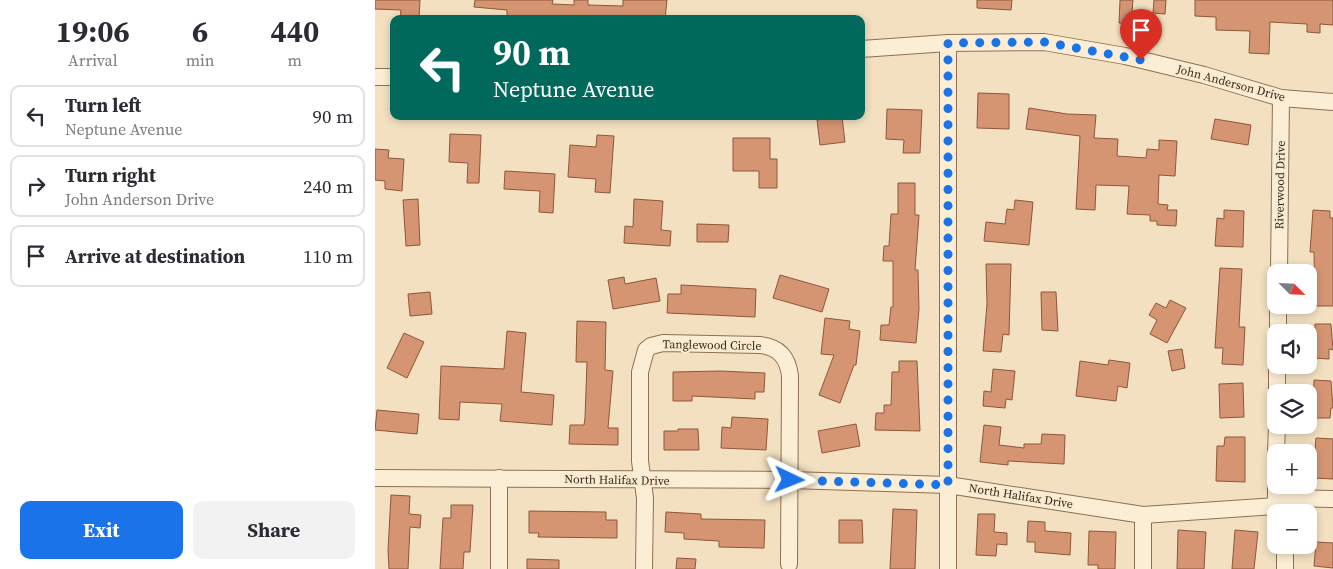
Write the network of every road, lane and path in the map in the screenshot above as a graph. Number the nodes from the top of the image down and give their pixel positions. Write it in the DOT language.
graph roads {
  1 [pos="948,43"];
  2 [pos="865,50"];
  3 [pos="390,77"];
  4 [pos="375,78"];
  5 [pos="1281,98"];
  6 [pos="1333,102"];
  7 [pos="1279,264"];
  8 [pos="375,478"];
  9 [pos="499,478"];
  10 [pos="642,480"];
  11 [pos="790,480"];
  12 [pos="948,485"];
  13 [pos="1333,499"];
  14 [pos="1290,504"];
  15 [pos="1267,506"];
  16 [pos="1143,515"];
  17 [pos="1285,554"];
  18 [pos="789,567"];
  19 [pos="499,569"];
  20 [pos="644,569"];
  21 [pos="948,569"];
  22 [pos="1143,569"];
  23 [pos="1285,569"];
  1 -- 2 [label="street, John Anderson Drive"];
  1 -- 5 [label="street, John Anderson Drive"];
  1 -- 12 [label="street"];
  3 -- 4 [label="street"];
  5 -- 6 [label="street, John Anderson Drive"];
  5 -- 7 [label="street, Riverwood Drive"];
  8 -- 9 [label="street, North Halifax Drive"];
  9 -- 10 [label="street, North Halifax Drive"];
  9 -- 19 [label="street"];
  10 -- 11 [label="street, North Halifax Drive"];
  10 -- 11 [label="street, Tanglewood Circle"];
  10 -- 20 [label="street"];
  11 -- 12 [label="street, North Halifax Drive"];
  11 -- 18 [label="street"];
  12 -- 16 [label="street, North Halifax Drive"];
  12 -- 21 [label="street"];
  13 -- 14 [label="street, North Halifax Drive"];
  15 -- 16 [label="street, North Halifax Drive"];
  16 -- 22 [label="street"];
  17 -- 23 [label="street"];
}
